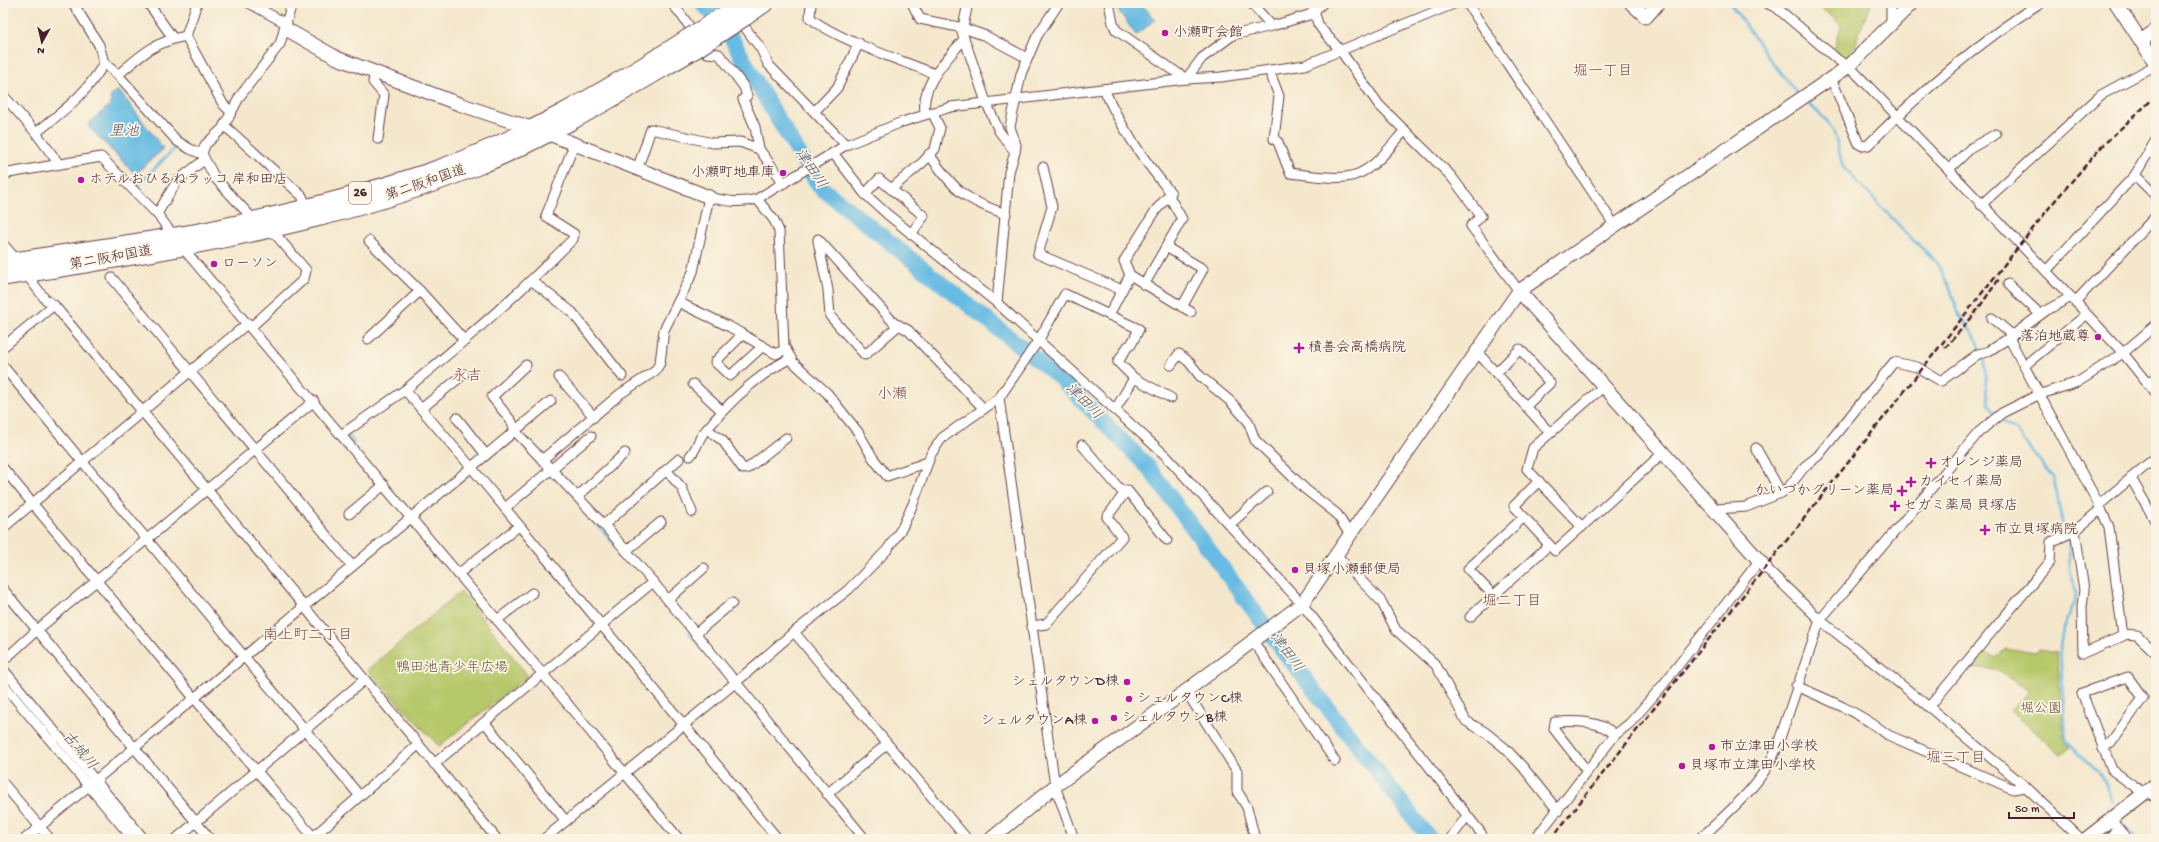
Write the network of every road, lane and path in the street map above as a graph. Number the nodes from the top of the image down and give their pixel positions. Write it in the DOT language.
graph roads {
  1 [pos="72,3"];
  2 [pos="148,3"];
  3 [pos="197,3"];
  4 [pos="249,3"];
  5 [pos="292,3"];
  6 [pos="671,3"];
  7 [pos="765,3"];
  8 [pos="811,3"];
  9 [pos="912,3"];
  10 [pos="968,3"];
  11 [pos="1059,3"];
  12 [pos="1109,3"];
  13 [pos="1251,3"];
  14 [pos="1323,3"];
  15 [pos="1456,3"];
  16 [pos="1467,3"];
  17 [pos="1631,3"];
  18 [pos="1658,3"];
  19 [pos="1766,3"];
  20 [pos="1891,3"];
  21 [pos="1912,3"];
  22 [pos="2040,3"];
  23 [pos="2116,3"];
  24 [pos="738,7"];
  25 [pos="1314,11"];
  26 [pos="1891,24"];
  27 [pos="286,26"];
  28 [pos="1272,26"];
  29 [pos="963,28"];
  30 [pos="2156,30"];
  31 [pos="186,36"];
  32 [pos="173,38"];
  33 [pos="964,39"];
  34 [pos="2141,41"];
  35 [pos="692,43"];
  36 [pos="859,43"];
  37 [pos="1340,50"];
  38 [pos="1027,58"];
  39 [pos="104,63"];
  40 [pos="2156,64"];
  41 [pos="1849,66"];
  42 [pos="1269,70"];
  43 [pos="375,72"];
  44 [pos="935,74"];
  45 [pos="118,75"];
  46 [pos="1831,78"];
  47 [pos="1186,79"];
  48 [pos="1104,89"];
  49 [pos="3,95"];
  50 [pos="1016,99"];
  51 [pos="986,102"];
  52 [pos="815,111"];
  53 [pos="231,112"];
  54 [pos="928,113"];
  55 [pos="1897,116"];
  56 [pos="224,125"];
  57 [pos="531,128"];
  58 [pos="1405,130"];
  59 [pos="36,133"];
  60 [pos="549,134"];
  61 [pos="1996,134"];
  62 [pos="378,139"];
  63 [pos="2156,140"];
  64 [pos="574,145"];
  65 [pos="846,145"];
  66 [pos="759,149"];
  67 [pos="1015,152"];
  68 [pos="834,153"];
  69 [pos="929,154"];
  70 [pos="203,157"];
  71 [pos="59,164"];
  72 [pos="1043,167"];
  73 [pos="1949,169"];
  74 [pos="637,170"];
  75 [pos="3,174"];
  76 [pos="2135,175"];
  77 [pos="784,183"];
  78 [pos="892,189"];
  79 [pos="866,194"];
  80 [pos="1169,196"];
  81 [pos="2156,196"];
  82 [pos="709,197"];
  83 [pos="757,199"];
  84 [pos="1981,205"];
  85 [pos="307,207"];
  86 [pos="157,214"];
  87 [pos="1006,214"];
  88 [pos="2156,216"];
  89 [pos="253,220"];
  90 [pos="1615,226"];
  91 [pos="272,229"];
  92 [pos="911,234"];
  93 [pos="178,241"];
  94 [pos="369,241"];
  95 [pos="3,247"];
  96 [pos="1166,247"];
  97 [pos="9,262"];
  98 [pos="2046,271"];
  99 [pos="26,274"];
  100 [pos="1130,275"];
  101 [pos="3,278"];
  102 [pos="112,278"];
  103 [pos="532,281"];
  104 [pos="2008,284"];
  105 [pos="1144,285"];
  106 [pos="1122,290"];
  107 [pos="420,291"];
  108 [pos="1519,291"];
  109 [pos="2073,300"];
  110 [pos="678,302"];
  111 [pos="997,303"];
  112 [pos="54,305"];
  113 [pos="1182,307"];
  114 [pos="1191,312"];
  115 [pos="2040,314"];
  116 [pos="1109,315"];
  117 [pos="2086,315"];
  118 [pos="1992,318"];
  119 [pos="249,325"];
  120 [pos="899,325"];
  121 [pos="2156,325"];
  122 [pos="743,334"];
  123 [pos="2010,337"];
  124 [pos="368,339"];
  125 [pos="465,341"];
  126 [pos="1038,341"];
  127 [pos="763,346"];
  128 [pos="3,347"];
  129 [pos="786,349"];
  130 [pos="1477,352"];
  131 [pos="2123,353"];
  132 [pos="791,358"];
  133 [pos="526,365"];
  134 [pos="1172,365"];
  135 [pos="3,366"];
  136 [pos="2024,366"];
  137 [pos="191,371"];
  138 [pos="1496,373"];
  139 [pos="464,374"];
  140 [pos="622,376"];
  141 [pos="559,377"];
  142 [pos="2156,377"];
  143 [pos="1134,378"];
  144 [pos="693,384"];
  145 [pos="2147,384"];
  146 [pos="1604,386"];
  147 [pos="405,390"];
  148 [pos="2156,394"];
  149 [pos="2038,395"];
  150 [pos="999,398"];
  151 [pos="1171,398"];
  152 [pos="314,401"];
  153 [pos="551,401"];
  154 [pos="1526,406"];
  155 [pos="421,409"];
  156 [pos="984,409"];
  157 [pos="1115,410"];
  158 [pos="722,411"];
  159 [pos="142,412"];
  160 [pos="594,417"];
  161 [pos="457,418"];
  162 [pos="706,429"];
  163 [pos="515,431"];
  164 [pos="1550,433"];
  165 [pos="341,434"];
  166 [pos="591,436"];
  167 [pos="786,438"];
  168 [pos="1082,445"];
  169 [pos="1756,448"];
  170 [pos="256,449"];
  171 [pos="1664,452"];
  172 [pos="625,453"];
  173 [pos="486,455"];
  174 [pos="690,456"];
  175 [pos="2156,457"];
  176 [pos="679,459"];
  177 [pos="542,460"];
  178 [pos="82,462"];
  179 [pos="928,462"];
  180 [pos="471,467"];
  181 [pos="3,468"];
  182 [pos="666,470"];
  183 [pos="552,471"];
  184 [pos="2131,478"];
  185 [pos="1539,481"];
  186 [pos="384,485"];
  187 [pos="1127,490"];
  188 [pos="207,491"];
  189 [pos="1267,492"];
  190 [pos="1781,493"];
  191 [pos="577,497"];
  192 [pos="32,504"];
  193 [pos="2100,507"];
  194 [pos="505,508"];
  195 [pos="1716,509"];
  196 [pos="692,512"];
  197 [pos="349,514"];
  198 [pos="1524,517"];
  199 [pos="411,518"];
  200 [pos="661,522"];
  201 [pos="2156,522"];
  202 [pos="604,525"];
  203 [pos="1229,525"];
  204 [pos="519,526"];
  205 [pos="1582,527"];
  206 [pos="3,528"];
  207 [pos="2074,531"];
  208 [pos="1350,535"];
  209 [pos="147,540"];
  210 [pos="1167,540"];
  211 [pos="1549,545"];
  212 [pos="626,551"];
  213 [pos="1336,555"];
  214 [pos="1762,564"];
  215 [pos="352,566"];
  216 [pos="704,568"];
  217 [pos="458,574"];
  218 [pos="97,582"];
  219 [pos="653,582"];
  220 [pos="3,589"];
  221 [pos="532,593"];
  222 [pos="1494,596"];
  223 [pos="668,600"];
  224 [pos="732,604"];
  225 [pos="1302,604"];
  226 [pos="304,608"];
  227 [pos="1470,617"];
  228 [pos="497,620"];
  229 [pos="1820,620"];
  230 [pos="600,626"];
  231 [pos="1033,626"];
  232 [pos="37,630"];
  233 [pos="794,632"];
  234 [pos="695,634"];
  235 [pos="2122,634"];
  236 [pos="1253,641"];
  237 [pos="2156,653"];
  238 [pos="245,658"];
  239 [pos="3,661"];
  240 [pos="3,669"];
  241 [pos="542,673"];
  242 [pos="364,680"];
  243 [pos="735,683"];
  244 [pos="3,684"];
  245 [pos="1796,686"];
  246 [pos="1186,691"];
  247 [pos="194,698"];
  248 [pos="1929,707"];
  249 [pos="485,723"];
  250 [pos="684,725"];
  251 [pos="306,730"];
  252 [pos="1615,735"];
  253 [pos="887,744"];
  254 [pos="418,745"];
  255 [pos="135,748"];
  256 [pos="2104,749"];
  257 [pos="1335,761"];
  258 [pos="434,764"];
  259 [pos="1587,771"];
  260 [pos="258,772"];
  261 [pos="625,774"];
  262 [pos="3,783"];
  263 [pos="92,783"];
  264 [pos="1055,786"];
  265 [pos="2026,787"];
  266 [pos="2151,792"];
  267 [pos="827,794"];
  268 [pos="359,795"];
  269 [pos="1558,811"];
  270 [pos="1467,816"];
  271 [pos="566,821"];
  272 [pos="196,822"];
  273 [pos="2114,824"];
  274 [pos="40,827"];
  275 [pos="314,838"];
  276 [pos="25,839"];
  277 [pos="50,839"];
  278 [pos="133,839"];
  279 [pos="144,839"];
  280 [pos="176,839"];
  281 [pos="210,839"];
  282 [pos="497,839"];
  283 [pos="544,839"];
  284 [pos="678,839"];
  285 [pos="778,839"];
  286 [pos="865,839"];
  287 [pos="966,839"];
  288 [pos="991,839"];
  289 [pos="1072,839"];
  290 [pos="1255,839"];
  291 [pos="1450,839"];
  292 [pos="1483,839"];
  293 [pos="1535,839"];
  294 [pos="1700,839"];
  295 [pos="2081,839"];
  296 [pos="2086,839"];
  297 [pos="2110,839"];
  298 [pos="2127,839"];
  1 -- 39 [label="street"];
  2 -- 32 [label="street"];
  3 -- 31 [label="street"];
  4 -- 27 [label="street"];
  5 -- 27 [label="street"];
  6 -- 66 [label="street"];
  7 -- 24 [label="highway, 第二阪和国道 / 26"];
  8 -- 36 [label="street"];
  9 -- 29 [label="street"];
  10 -- 29 [label="street"];
  11 -- 38 [label="street"];
  12 -- 47 [label="street"];
  13 -- 28 [label="street"];
  14 -- 25 [label="street"];
  15 -- 37 [label="street"];
  16 -- 90 [label="street"];
  17 -- 18 [label="street"];
  19 -- 41 [label="street"];
  20 -- 26 [label="street"];
  21 -- 26 [label="street"];
  22 -- 55 [label="street"];
  23 -- 34 [label="street"];
  24 -- 35 [label="highway, 第二阪和国道 / 26, bridge"];
  24 -- 52 [label="street"];
  25 -- 28 [label="street"];
  25 -- 37 [label="street"];
  26 -- 41 [label="street"];
  27 -- 43 [label="street"];
  27 -- 53 [label="street"];
  28 -- 47 [label="street"];
  29 -- 33 [label="street"];
  29 -- 38 [label="street"];
  30 -- 34 [label="street"];
  31 -- 32 [label="street"];
  31 -- 53 [label="street"];
  32 -- 45 [label="street"];
  33 -- 44 [label="street"];
  33 -- 51 [label="street"];
  34 -- 40 [label="street"];
  35 -- 57 [label="highway, 第二阪和国道 / 26"];
  35 -- 60 [label="highway, 第二阪和国道 / 26"];
  36 -- 44 [label="street"];
  36 -- 52 [label="street"];
  37 -- 42 [label="street"];
  37 -- 58 [label="street"];
  38 -- 50 [label="street"];
  39 -- 45 [label="street"];
  39 -- 59 [label="street"];
  40 -- 84 [label="street"];
  41 -- 46 [label="street"];
  41 -- 55 [label="street"];
  42 -- 47 [label="street"];
  42 -- 58 [label="street"];
  43 -- 57 [label="street"];
  43 -- 62 [label="street"];
  44 -- 54 [label="street"];
  45 -- 70 [label="street"];
  46 -- 55 [label="street"];
  46 -- 90 [label="street"];
  47 -- 48 [label="street"];
  48 -- 50 [label="street"];
  48 -- 80 [label="street"];
  49 -- 59 [label="street"];
  50 -- 51 [label="street"];
  50 -- 67 [label="street"];
  51 -- 54 [label="street"];
  51 -- 67 [label="street"];
  52 -- 65 [label="street"];
  53 -- 56 [label="street"];
  54 -- 65 [label="street"];
  54 -- 69 [label="street"];
  55 -- 73 [label="street"];
  56 -- 70 [label="street"];
  56 -- 85 [label="street"];
  57 -- 60 [label="street"];
  57 -- 85 [label="highway, 第二阪和国道 / 26"];
  58 -- 108 [label="street"];
  59 -- 71 [label="street"];
  60 -- 64 [label="street"];
  60 -- 91 [label="highway, 第二阪和国道 / 26"];
  61 -- 73 [label="street"];
  63 -- 76 [label="street"];
  64 -- 74 [label="street"];
  64 -- 103 [label="street"];
  65 -- 68 [label="street"];
  66 -- 74 [label="street"];
  66 -- 77 [label="street"];
  67 -- 87 [label="street"];
  68 -- 77 [label="street"];
  68 -- 79 [label="street"];
  69 -- 78 [label="street"];
  69 -- 87 [label="street"];
  70 -- 86 [label="street"];
  70 -- 89 [label="street"];
  71 -- 75 [label="street"];
  71 -- 86 [label="street"];
  72 -- 106 [label="street"];
  73 -- 84 [label="street"];
  74 -- 82 [label="street"];
  76 -- 81 [label="street"];
  76 -- 98 [label="street"];
  77 -- 83 [label="street"];
  78 -- 79 [label="street"];
  78 -- 92 [label="street"];
  79 -- 92 [label="street"];
  80 -- 96 [label="street"];
  80 -- 100 [label="street"];
  82 -- 83 [label="street"];
  82 -- 110 [label="street"];
  83 -- 129 [label="street"];
  84 -- 98 [label="street"];
  85 -- 89 [label="highway, 第二阪和国道 / 26"];
  86 -- 93 [label="street"];
  87 -- 111 [label="street"];
  88 -- 109 [label="street"];
  89 -- 91 [label="street"];
  89 -- 93 [label="highway, 第二阪和国道 / 26"];
  90 -- 108 [label="street"];
  91 -- 93 [label="highway, 第二阪和国道 / 26"];
  91 -- 119 [label="street"];
  92 -- 111 [label="street"];
  93 -- 97 [label="highway, 第二阪和国道 / 26"];
  93 -- 99 [label="highway, 第二阪和国道 / 26"];
  93 -- 119 [label="street"];
  94 -- 107 [label="street"];
  95 -- 97 [label="street"];
  96 -- 105 [label="street"];
  96 -- 113 [label="street"];
  97 -- 99 [label="street"];
  98 -- 109 [label="street"];
  99 -- 101 [label="highway, 第二阪和国道 / 26"];
  99 -- 112 [label="street"];
  100 -- 105 [label="street"];
  100 -- 106 [label="street"];
  102 -- 137 [label="street"];
  103 -- 125 [label="street"];
  103 -- 140 [label="street"];
  104 -- 115 [label="street"];
  105 -- 113 [label="street"];
  106 -- 116 [label="street"];
  107 -- 124 [label="street"];
  107 -- 125 [label="street"];
  108 -- 130 [label="street"];
  108 -- 146 [label="street"];
  109 -- 115 [label="street"];
  109 -- 117 [label="street"];
  110 -- 122 [label="street"];
  110 -- 160 [label="street"];
  111 -- 126 [label="street"];
  112 -- 128 [label="street"];
  112 -- 159 [label="street"];
  113 -- 114 [label="street"];
  115 -- 123 [label="street"];
  116 -- 126 [label="street"];
  116 -- 143 [label="street"];
  117 -- 131 [label="street"];
  117 -- 136 [label="street"];
  118 -- 123 [label="street"];
  119 -- 137 [label="street"];
  119 -- 152 [label="street"];
  120 -- 120 [label="street"];
  120 -- 156 [label="street"];
  121 -- 131 [label="street"];
  122 -- 127 [label="street"];
  122 -- 127 [label="street"];
  123 -- 136 [label="street"];
  123 -- 190 [label="street"];
  125 -- 147 [label="street"];
  126 -- 150 [label="street"];
  126 -- 157 [label="street"];
  127 -- 129 [label="street"];
  129 -- 132 [label="street"];
  130 -- 138 [label="street"];
  130 -- 208 [label="street"];
  131 -- 145 [label="street"];
  131 -- 149 [label="street"];
  132 -- 158 [label="street"];
  132 -- 179 [label="street"];
  133 -- 163 [label="street"];
  134 -- 208 [label="street"];
  135 -- 178 [label="street"];
  136 -- 149 [label="street"];
  137 -- 159 [label="street"];
  137 -- 170 [label="street"];
  138 -- 154 [label="street"];
  138 -- 154 [label="street"];
  139 -- 155 [label="street"];
  141 -- 160 [label="street"];
  142 -- 145 [label="street"];
  143 -- 151 [label="street"];
  143 -- 157 [label="street"];
  144 -- 158 [label="street"];
  145 -- 148 [label="street"];
  146 -- 164 [label="street"];
  146 -- 171 [label="street"];
  147 -- 155 [label="street"];
  147 -- 165 [label="street"];
  149 -- 193 [label="street"];
  149 -- 229 [label="street"];
  150 -- 156 [label="street"];
  150 -- 231 [label="street"];
  152 -- 165 [label="street"];
  152 -- 170 [label="street"];
  153 -- 163 [label="street"];
  154 -- 164 [label="street"];
  155 -- 180 [label="street"];
  156 -- 179 [label="street"];
  157 -- 203 [label="street"];
  158 -- 162 [label="street"];
  159 -- 178 [label="street"];
  159 -- 188 [label="street"];
  160 -- 177 [label="street"];
  161 -- 173 [label="street"];
  162 -- 167 [label="street"];
  162 -- 174 [label="street"];
  163 -- 173 [label="street"];
  163 -- 177 [label="street"];
  164 -- 185 [label="street"];
  165 -- 186 [label="street"];
  166 -- 183 [label="street"];
  168 -- 187 [label="street"];
  169 -- 190 [label="street"];
  170 -- 188 [label="street"];
  170 -- 215 [label="street"];
  171 -- 195 [label="street"];
  171 -- 205 [label="street"];
  172 -- 191 [label="street"];
  173 -- 180 [label="street"];
  175 -- 184 [label="street"];
  176 -- 182 [label="street"];
  177 -- 183 [label="street"];
  178 -- 192 [label="street"];
  178 -- 209 [label="street"];
  179 -- 233 [label="street"];
  180 -- 194 [label="street"];
  180 -- 199 [label="street"];
  181 -- 192 [label="street"];
  182 -- 196 [label="street"];
  182 -- 202 [label="street"];
  183 -- 191 [label="street"];
  183 -- 194 [label="street"];
  184 -- 193 [label="street"];
  184 -- 201 [label="street"];
  185 -- 198 [label="street"];
  185 -- 205 [label="street"];
  186 -- 197 [label="street"];
  186 -- 199 [label="street"];
  187 -- 210 [label="street"];
  187 -- 231 [label="street"];
  188 -- 209 [label="street"];
  188 -- 226 [label="street"];
  189 -- 203 [label="street"];
  190 -- 195 [label="street"];
  191 -- 202 [label="street"];
  192 -- 206 [label="street"];
  192 -- 218 [label="street"];
  193 -- 207 [label="street"];
  193 -- 235 [label="street"];
  194 -- 204 [label="street"];
  195 -- 214 [label="street"];
  198 -- 211 [label="street"];
  198 -- 222 [label="street"];
  199 -- 215 [label="street"];
  199 -- 217 [label="street"];
  200 -- 212 [label="street"];
  202 -- 212 [label="street"];
  203 -- 225 [label="street"];
  204 -- 217 [label="street"];
  204 -- 230 [label="street"];
  205 -- 211 [label="street"];
  207 -- 235 [label="street"];
  207 -- 248 [label="street"];
  208 -- 213 [label="street"];
  209 -- 218 [label="street"];
  209 -- 238 [label="street"];
  211 -- 222 [label="street"];
  212 -- 219 [label="street"];
  213 -- 225 [label="street"];
  213 -- 269 [label="street"];
  214 -- 229 [label="street"];
  214 -- 252 [label="street"];
  215 -- 226 [label="street"];
  216 -- 223 [label="street"];
  217 -- 228 [label="street"];
  218 -- 232 [label="street"];
  218 -- 247 [label="street"];
  219 -- 223 [label="street"];
  219 -- 230 [label="street"];
  220 -- 232 [label="street"];
  221 -- 228 [label="street"];
  222 -- 227 [label="street"];
  223 -- 234 [label="street"];
  224 -- 234 [label="street"];
  225 -- 236 [label="street"];
  225 -- 270 [label="street"];
  226 -- 238 [label="street"];
  226 -- 242 [label="street"];
  228 -- 241 [label="street"];
  229 -- 245 [label="street"];
  229 -- 248 [label="street"];
  230 -- 241 [label="street"];
  230 -- 250 [label="street"];
  231 -- 264 [label="street"];
  232 -- 239 [label="street"];
  232 -- 255 [label="street"];
  233 -- 243 [label="street"];
  233 -- 253 [label="street"];
  234 -- 243 [label="street"];
  235 -- 237 [label="street"];
  236 -- 246 [label="street"];
  236 -- 257 [label="street"];
  238 -- 247 [label="street"];
  238 -- 251 [label="street"];
  240 -- 263 [label="street"];
  241 -- 249 [label="street"];
  241 -- 261 [label="street"];
  242 -- 251 [label="street"];
  242 -- 254 [label="street"];
  243 -- 250 [label="street"];
  243 -- 267 [label="street"];
  244 -- 263 [label="street"];
  245 -- 265 [label="street"];
  245 -- 294 [label="street"];
  246 -- 264 [label="street"];
  246 -- 290 [label="street"];
  247 -- 255 [label="street"];
  247 -- 260 [label="street"];
  248 -- 265 [label="street"];
  249 -- 258 [label="street"];
  249 -- 271 [label="street"];
  250 -- 261 [label="street"];
  250 -- 285 [label="street"];
  251 -- 260 [label="street"];
  251 -- 268 [label="street"];
  252 -- 259 [label="street"];
  252 -- 259 [label="street"];
  253 -- 267 [label="street"];
  253 -- 287 [label="street"];
  254 -- 258 [label="street"];
  254 -- 268 [label="street"];
  255 -- 263 [label="street"];
  255 -- 272 [label="street"];
  256 -- 256 [label="street"];
  256 -- 266 [label="street"];
  258 -- 282 [label="street"];
  259 -- 269 [label="street"];
  260 -- 272 [label="street"];
  260 -- 275 [label="street"];
  261 -- 271 [label="street"];
  261 -- 284 [label="street"];
  262 -- 274 [label="street"];
  263 -- 274 [label="street"];
  263 -- 278 [label="street"];
  263 -- 279 [label="street"];
  264 -- 288 [label="street"];
  264 -- 289 [label="street"];
  265 -- 295 [label="street"];
  266 -- 273 [label="street"];
  267 -- 286 [label="street"];
  268 -- 275 [label="street"];
  269 -- 293 [label="street"];
  270 -- 291 [label="street"];
  270 -- 292 [label="street"];
  271 -- 283 [label="street"];
  272 -- 280 [label="street"];
  272 -- 281 [label="street"];
  273 -- 296 [label="street"];
  273 -- 297 [label="street"];
  273 -- 298 [label="street"];
  274 -- 276 [label="street"];
  274 -- 277 [label="street"];
}
